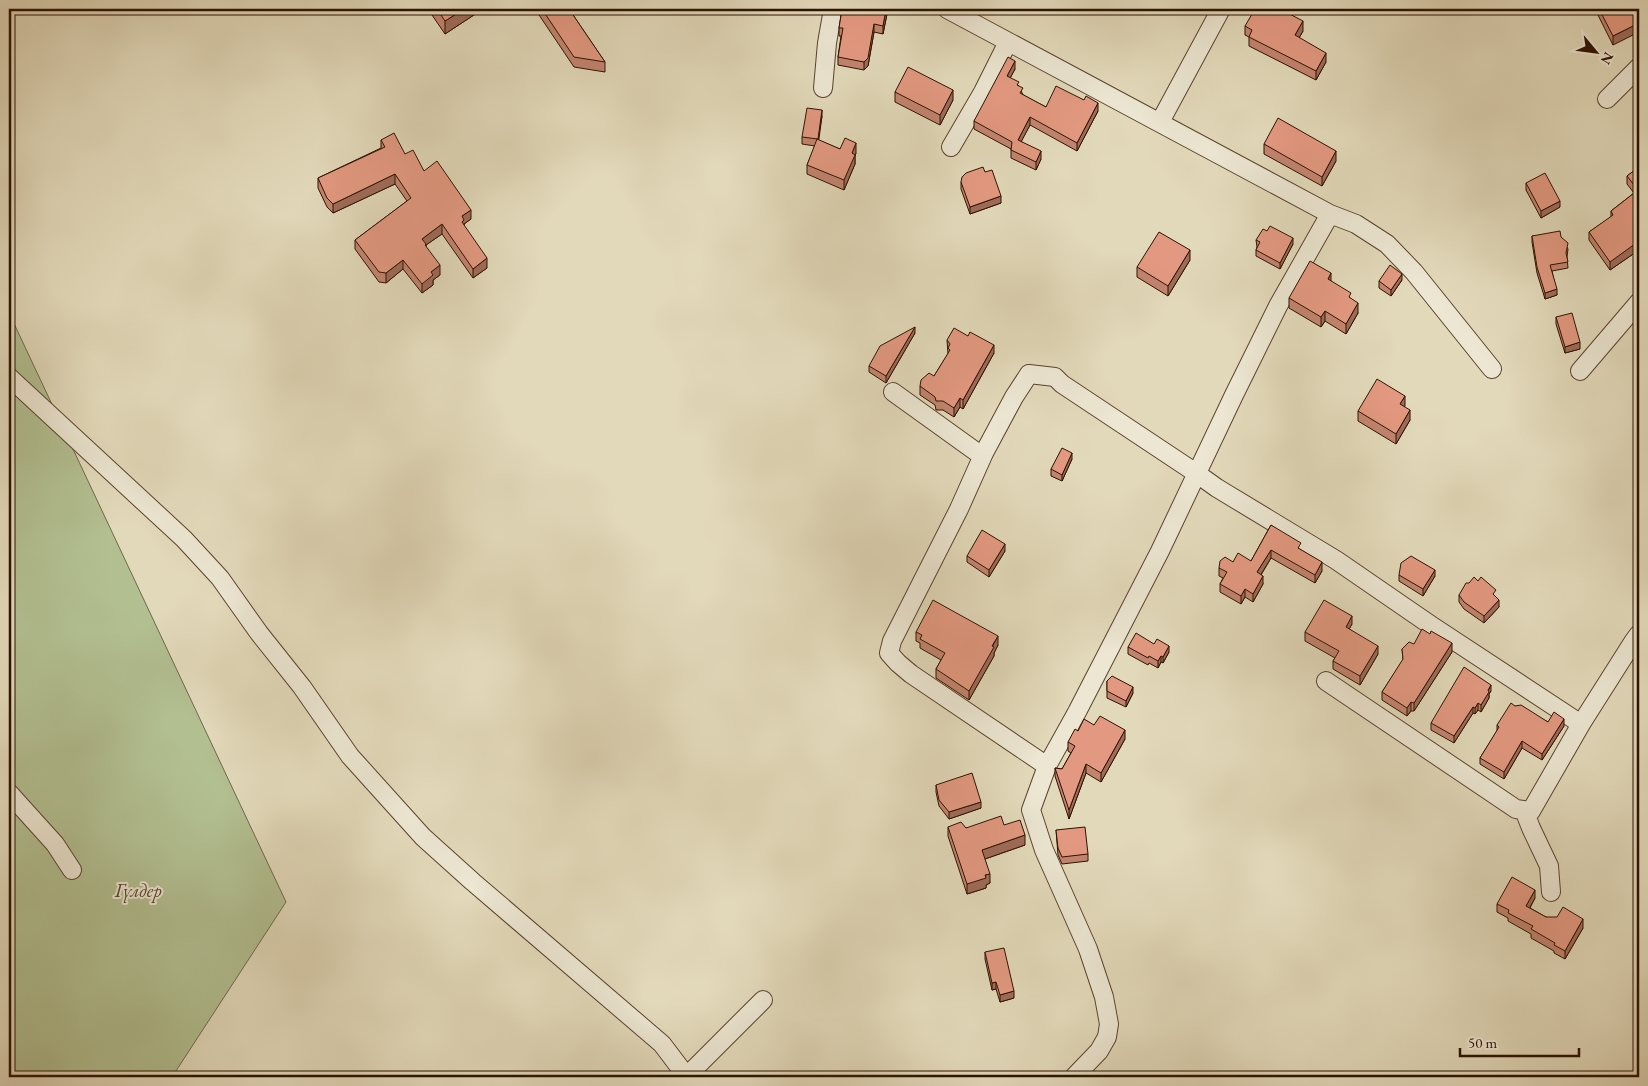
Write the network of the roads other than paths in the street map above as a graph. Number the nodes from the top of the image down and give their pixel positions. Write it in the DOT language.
graph roads {
  1 [pos="833,9"];
  2 [pos="947,9"];
  3 [pos="1220,9"];
  4 [pos="1008,42"];
  5 [pos="1639,67"];
  6 [pos="823,88"];
  7 [pos="1607,99"];
  8 [pos="1160,122"];
  9 [pos="951,147"];
  10 [pos="1330,214"];
  11 [pos="1639,302"];
  12 [pos="1492,368"];
  13 [pos="1580,371"];
  14 [pos="9,377"];
  15 [pos="892,392"];
  16 [pos="982,456"];
  17 [pos="1196,473"];
  18 [pos="1639,634"];
  19 [pos="1326,681"];
  20 [pos="1581,724"];
  21 [pos="1047,766"];
  22 [pos="9,794"];
  23 [pos="1524,810"];
  24 [pos="72,870"];
  25 [pos="1552,892"];
  26 [pos="763,1000"];
  27 [pos="687,1077"];
  28 [pos="1074,1077"];
  1 -- 6 [label="street"];
  2 -- 4 [label="street"];
  3 -- 8 [label="street"];
  4 -- 8 [label="street"];
  4 -- 9 [label="street"];
  5 -- 7 [label="street"];
  8 -- 10 [label="street"];
  10 -- 12 [label="street"];
  10 -- 17 [label="street"];
  11 -- 13 [label="street"];
  14 -- 27 [label="street"];
  15 -- 16 [label="street"];
  16 -- 17 [label="street"];
  16 -- 21 [label="street"];
  17 -- 20 [label="street"];
  17 -- 21 [label="street"];
  18 -- 20 [label="street"];
  19 -- 23 [label="street"];
  20 -- 23 [label="street"];
  21 -- 28 [label="street"];
  22 -- 24 [label="street"];
  23 -- 25 [label="street"];
  26 -- 27 [label="street"];
}
